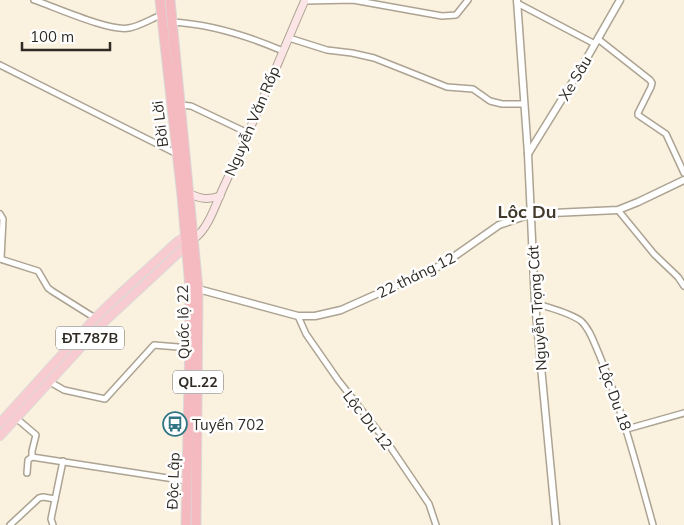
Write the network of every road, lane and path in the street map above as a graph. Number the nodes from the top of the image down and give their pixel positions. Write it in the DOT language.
graph roads {
  1 [pos="34,0"];
  2 [pos="160,0"];
  3 [pos="170,0"];
  4 [pos="468,0"];
  5 [pos="620,0"];
  6 [pos="304,1"];
  7 [pos="517,1"];
  8 [pos="162,15"];
  9 [pos="172,22"];
  10 [pos="289,38"];
  11 [pos="596,42"];
  12 [pos="283,51"];
  13 [pos="0,65"];
  14 [pos="524,104"];
  15 [pos="180,105"];
  16 [pos="248,133"];
  17 [pos="178,154"];
  18 [pos="528,154"];
  19 [pos="684,173"];
  20 [pos="684,180"];
  21 [pos="190,194"];
  22 [pos="220,196"];
  23 [pos="618,210"];
  24 [pos="0,214"];
  25 [pos="531,214"];
  26 [pos="189,241"];
  27 [pos="0,259"];
  28 [pos="684,286"];
  29 [pos="194,288"];
  30 [pos="535,303"];
  31 [pos="298,316"];
  32 [pos="95,318"];
  33 [pos="190,348"];
  34 [pos="50,382"];
  35 [pos="684,413"];
  36 [pos="16,418"];
  37 [pos="0,424"];
  38 [pos="626,429"];
  39 [pos="0,436"];
  40 [pos="32,457"];
  41 [pos="63,461"];
  42 [pos="27,473"];
  43 [pos="187,481"];
  44 [pos="55,499"];
  45 [pos="10,525"];
  46 [pos="53,525"];
  47 [pos="186,525"];
  48 [pos="196,525"];
  49 [pos="436,525"];
  50 [pos="556,525"];
  51 [pos="653,525"];
  1 -- 8 [label="street"];
  2 -- 8 [label="highway, Bời Lời / QL.22"];
  3 -- 9 [label="highway, Bời Lời / QL.22"];
  4 -- 6 [label="street"];
  5 -- 11 [label="street, Xe Sâu"];
  6 -- 10 [label="main road, Nguyễn Văn Rốp"];
  7 -- 11 [label="street"];
  7 -- 14 [label="street, Nguyễn Trọng Cát"];
  8 -- 17 [label="highway, Bời Lời / QL.22"];
  9 -- 12 [label="street"];
  9 -- 15 [label="highway, Bời Lời / QL.22"];
  10 -- 12 [label="main road, Nguyễn Văn Rốp"];
  10 -- 14 [label="street"];
  11 -- 18 [label="street, Xe Sâu"];
  11 -- 19 [label="street"];
  12 -- 16 [label="main road, Nguyễn Văn Rốp"];
  13 -- 17 [label="street"];
  14 -- 18 [label="street, Nguyễn Trọng Cát"];
  15 -- 16 [label="street"];
  15 -- 21 [label="highway, Bời Lời / QL.22"];
  16 -- 22 [label="main road, Nguyễn Văn Rốp"];
  17 -- 26 [label="highway, Bời Lời / QL.22"];
  18 -- 25 [label="street, Nguyễn Trọng Cát"];
  20 -- 23 [label="street, 22 tháng 12"];
  21 -- 22 [label="main road"];
  21 -- 26 [label="highway, Bời Lời / QL.22"];
  22 -- 26 [label="main road, Nguyễn Văn Rốp"];
  23 -- 25 [label="street, 22 tháng 12"];
  23 -- 28 [label="street"];
  24 -- 27 [label="street"];
  25 -- 30 [label="street, Nguyễn Trọng Cát"];
  25 -- 31 [label="street, 22 tháng 12"];
  26 -- 29 [label="highway, Quốc lộ 22 / QL.22"];
  26 -- 32 [label="main road, ĐT.787B"];
  26 -- 34 [label="main road, ĐT.787B"];
  27 -- 32 [label="street"];
  29 -- 31 [label="street, 22 tháng 12"];
  29 -- 33 [label="highway, Độc Lập / QL.22"];
  29 -- 48 [label="highway, Quốc lộ 22 / QL.22"];
  30 -- 38 [label="street, Lộc Du 18"];
  30 -- 50 [label="street, Nguyễn Trọng Cát"];
  31 -- 49 [label="street, Lộc Du 12"];
  32 -- 37 [label="main road, ĐT.787B"];
  33 -- 34 [label="street"];
  33 -- 43 [label="highway, Độc Lập / QL.22"];
  34 -- 36 [label="main road, ĐT.787B"];
  35 -- 38 [label="street"];
  36 -- 39 [label="main road, ĐT.787B"];
  36 -- 40 [label="street"];
  38 -- 51 [label="street, Lộc Du 18"];
  40 -- 41 [label="street"];
  40 -- 42 [label="street"];
  41 -- 43 [label="street"];
  41 -- 44 [label="street"];
  43 -- 47 [label="highway, Độc Lập / QL.22"];
  44 -- 45 [label="street"];
  44 -- 46 [label="street"];
}
